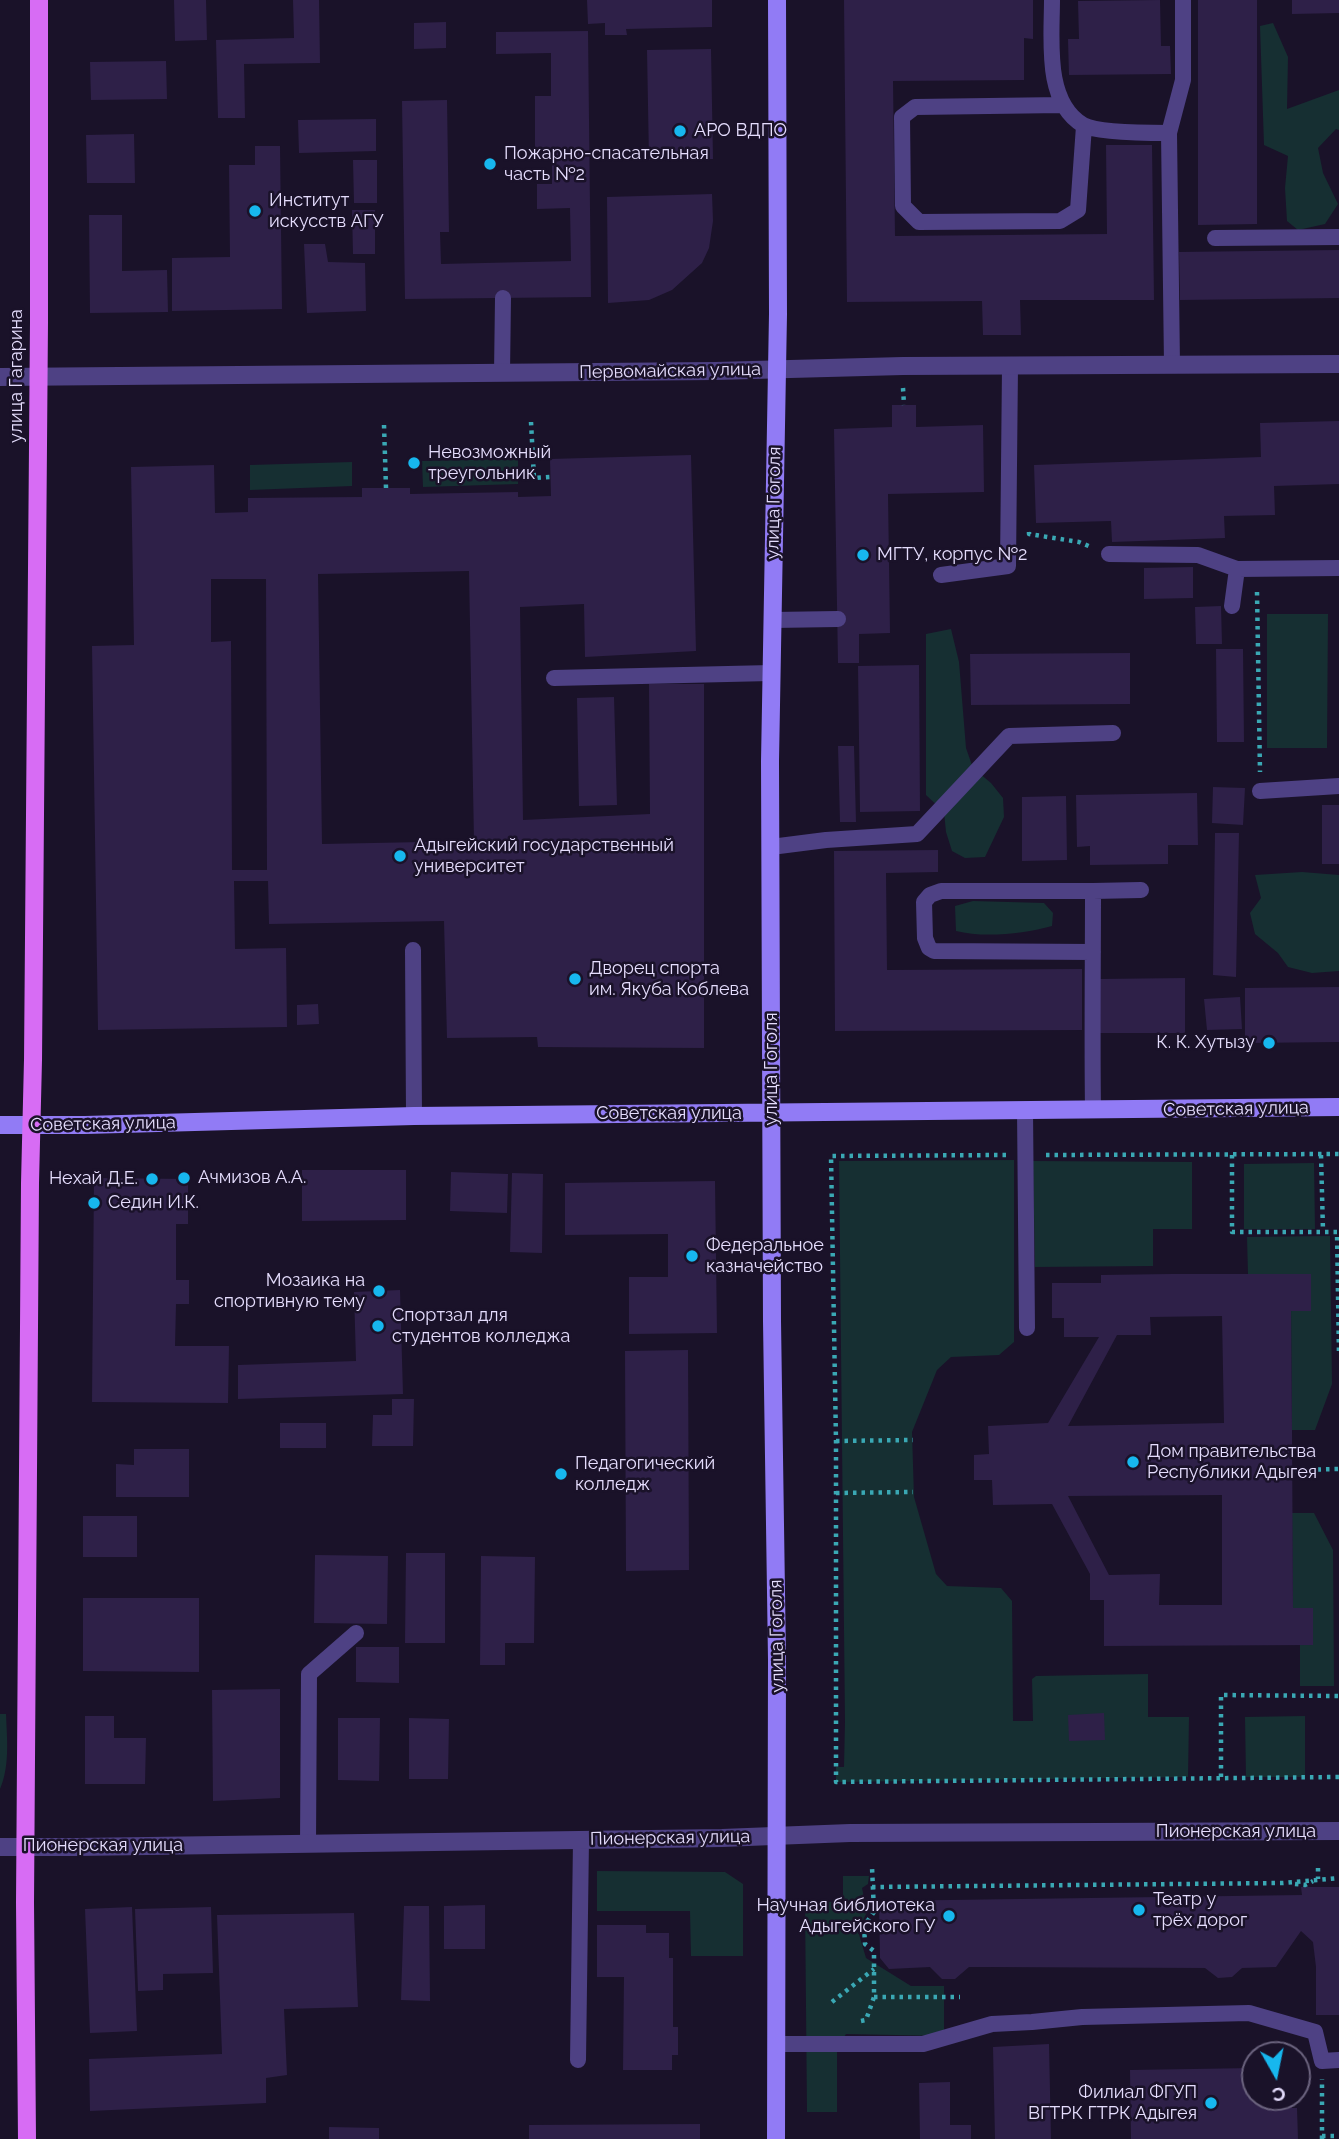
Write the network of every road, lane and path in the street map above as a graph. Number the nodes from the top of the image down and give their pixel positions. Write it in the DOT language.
graph roads {
  1 [pos="39,0"];
  2 [pos="776,0"];
  3 [pos="1052,0"];
  4 [pos="1183,0"];
  5 [pos="1062,105"];
  6 [pos="1084,126"];
  7 [pos="1169,133"];
  8 [pos="1339,237"];
  9 [pos="1215,238"];
  10 [pos="503,298"];
  11 [pos="1339,363"];
  12 [pos="1172,365"];
  13 [pos="1010,366"];
  14 [pos="777,369"];
  15 [pos="502,373"];
  16 [pos="0,377"];
  17 [pos="38,377"];
  18 [pos="531,422"];
  19 [pos="384,425"];
  20 [pos="550,477"];
  21 [pos="386,488"];
  22 [pos="1029,520"];
  23 [pos="1109,554"];
  24 [pos="1339,568"];
  25 [pos="1237,569"];
  26 [pos="1257,569"];
  27 [pos="941,575"];
  28 [pos="1232,606"];
  29 [pos="838,619"];
  30 [pos="773,620"];
  31 [pos="771,673"];
  32 [pos="554,678"];
  33 [pos="1113,733"];
  34 [pos="1339,786"];
  35 [pos="1260,791"];
  36 [pos="771,847"];
  37 [pos="1141,890"];
  38 [pos="1093,891"];
  39 [pos="413,950"];
  40 [pos="1093,952"];
  41 [pos="1339,1107"];
  42 [pos="1025,1110"];
  43 [pos="1093,1110"];
  44 [pos="771,1114"];
  45 [pos="414,1116"];
  46 [pos="0,1125"];
  47 [pos="30,1125"];
  48 [pos="1339,1154"];
  49 [pos="1025,1155"];
  50 [pos="1232,1155"];
  51 [pos="1321,1155"];
  52 [pos="1323,1231"];
  53 [pos="1027,1328"];
  54 [pos="1339,1355"];
  55 [pos="912,1440"];
  56 [pos="836,1441"];
  57 [pos="1339,1469"];
  58 [pos="1292,1470"];
  59 [pos="914,1492"];
  60 [pos="836,1493"];
  61 [pos="356,1633"];
  62 [pos="1339,1696"];
  63 [pos="1221,1777"];
  64 [pos="1339,1777"];
  65 [pos="1339,1831"];
  66 [pos="778,1836"];
  67 [pos="581,1840"];
  68 [pos="307,1844"];
  69 [pos="0,1847"];
  70 [pos="27,1847"];
  71 [pos="872,1867"];
  72 [pos="1318,1868"];
  73 [pos="1339,1878"];
  74 [pos="1318,1879"];
  75 [pos="872,1888"];
  76 [pos="875,1968"];
  77 [pos="874,1997"];
  78 [pos="960,1997"];
  79 [pos="832,2002"];
  80 [pos="855,2022"];
  81 [pos="778,2044"];
  82 [pos="578,2060"];
  83 [pos="1339,2060"];
  84 [pos="1322,2061"];
  85 [pos="1339,2136"];
  86 [pos="1322,2138"];
  87 [pos="27,2139"];
  88 [pos="776,2139"];
  1 -- 17 [label="main road, улица Гагарина"];
  2 -- 14 [label="main road, улица Гоголя"];
  3 -- 5 [label="lane"];
  4 -- 7 [label="lane"];
  5 -- 6 [label="lane"];
  5 -- 6 [label="lane"];
  6 -- 7 [label="lane"];
  7 -- 12 [label="lane"];
  8 -- 9 [label="lane"];
  10 -- 15 [label="lane"];
  11 -- 12 [label="street, Первомайская улица"];
  12 -- 13 [label="street, Первомайская улица"];
  13 -- 14 [label="street, Первомайская улица"];
  13 -- 27 [label="lane"];
  14 -- 15 [label="street, Первомайская улица"];
  14 -- 30 [label="main road, улица Гоголя"];
  15 -- 17 [label="street, Первомайская улица"];
  16 -- 17 [label="street, Первомайская улица"];
  17 -- 47 [label="main road, улица Гагарина"];
  18 -- 20 [label="path"];
  19 -- 21 [label="path"];
  22 -- 23 [label="path"];
  23 -- 25 [label="lane"];
  24 -- 26 [label="lane"];
  25 -- 26 [label="lane"];
  25 -- 28 [label="lane"];
  26 -- 35 [label="path"];
  29 -- 30 [label="lane"];
  30 -- 31 [label="main road, улица Гоголя"];
  31 -- 32 [label="lane"];
  31 -- 36 [label="main road, улица Гоголя"];
  33 -- 36 [label="lane"];
  34 -- 35 [label="lane"];
  36 -- 44 [label="main road, улица Гоголя"];
  37 -- 38 [label="lane"];
  38 -- 40 [label="lane"];
  38 -- 40 [label="lane"];
  39 -- 45 [label="lane"];
  40 -- 43 [label="lane"];
  41 -- 43 [label="main road, Советская улица"];
  42 -- 43 [label="main road, Советская улица"];
  42 -- 44 [label="main road, Советская улица"];
  42 -- 49 [label="lane"];
  44 -- 45 [label="main road, Советская улица"];
  44 -- 66 [label="main road, улица Гоголя"];
  45 -- 47 [label="main road, Советская улица"];
  46 -- 47 [label="main road, Советская улица"];
  47 -- 70 [label="main road, улица Гагарина"];
  48 -- 51 [label="path"];
  49 -- 50 [label="path"];
  49 -- 53 [label="lane"];
  49 -- 56 [label="path"];
  50 -- 51 [label="path"];
  50 -- 52 [label="path"];
  51 -- 52 [label="path"];
  52 -- 54 [label="path"];
  55 -- 56 [label="path"];
  56 -- 60 [label="path"];
  57 -- 58 [label="path"];
  59 -- 60 [label="path"];
  60 -- 63 [label="path"];
  61 -- 68 [label="lane"];
  62 -- 63 [label="path"];
  63 -- 64 [label="path"];
  65 -- 66 [label="street, Пионерская улица"];
  66 -- 67 [label="street, Пионерская улица"];
  66 -- 81 [label="main road, улица Гоголя"];
  67 -- 68 [label="street, Пионерская улица"];
  67 -- 82 [label="lane"];
  68 -- 70 [label="street, Пионерская улица"];
  69 -- 70 [label="street, Пионерская улица"];
  70 -- 87 [label="main road, улица Гагарина"];
  71 -- 75 [label="path"];
  72 -- 74 [label="path"];
  73 -- 74 [label="path"];
  74 -- 75 [label="path"];
  75 -- 76 [label="path"];
  76 -- 77 [label="path"];
  76 -- 79 [label="path"];
  77 -- 78 [label="path"];
  77 -- 80 [label="path"];
  81 -- 84 [label="lane"];
  81 -- 88 [label="main road, улица Гоголя"];
  83 -- 84 [label="lane"];
  84 -- 86 [label="path"];
  85 -- 86 [label="path"];
}
